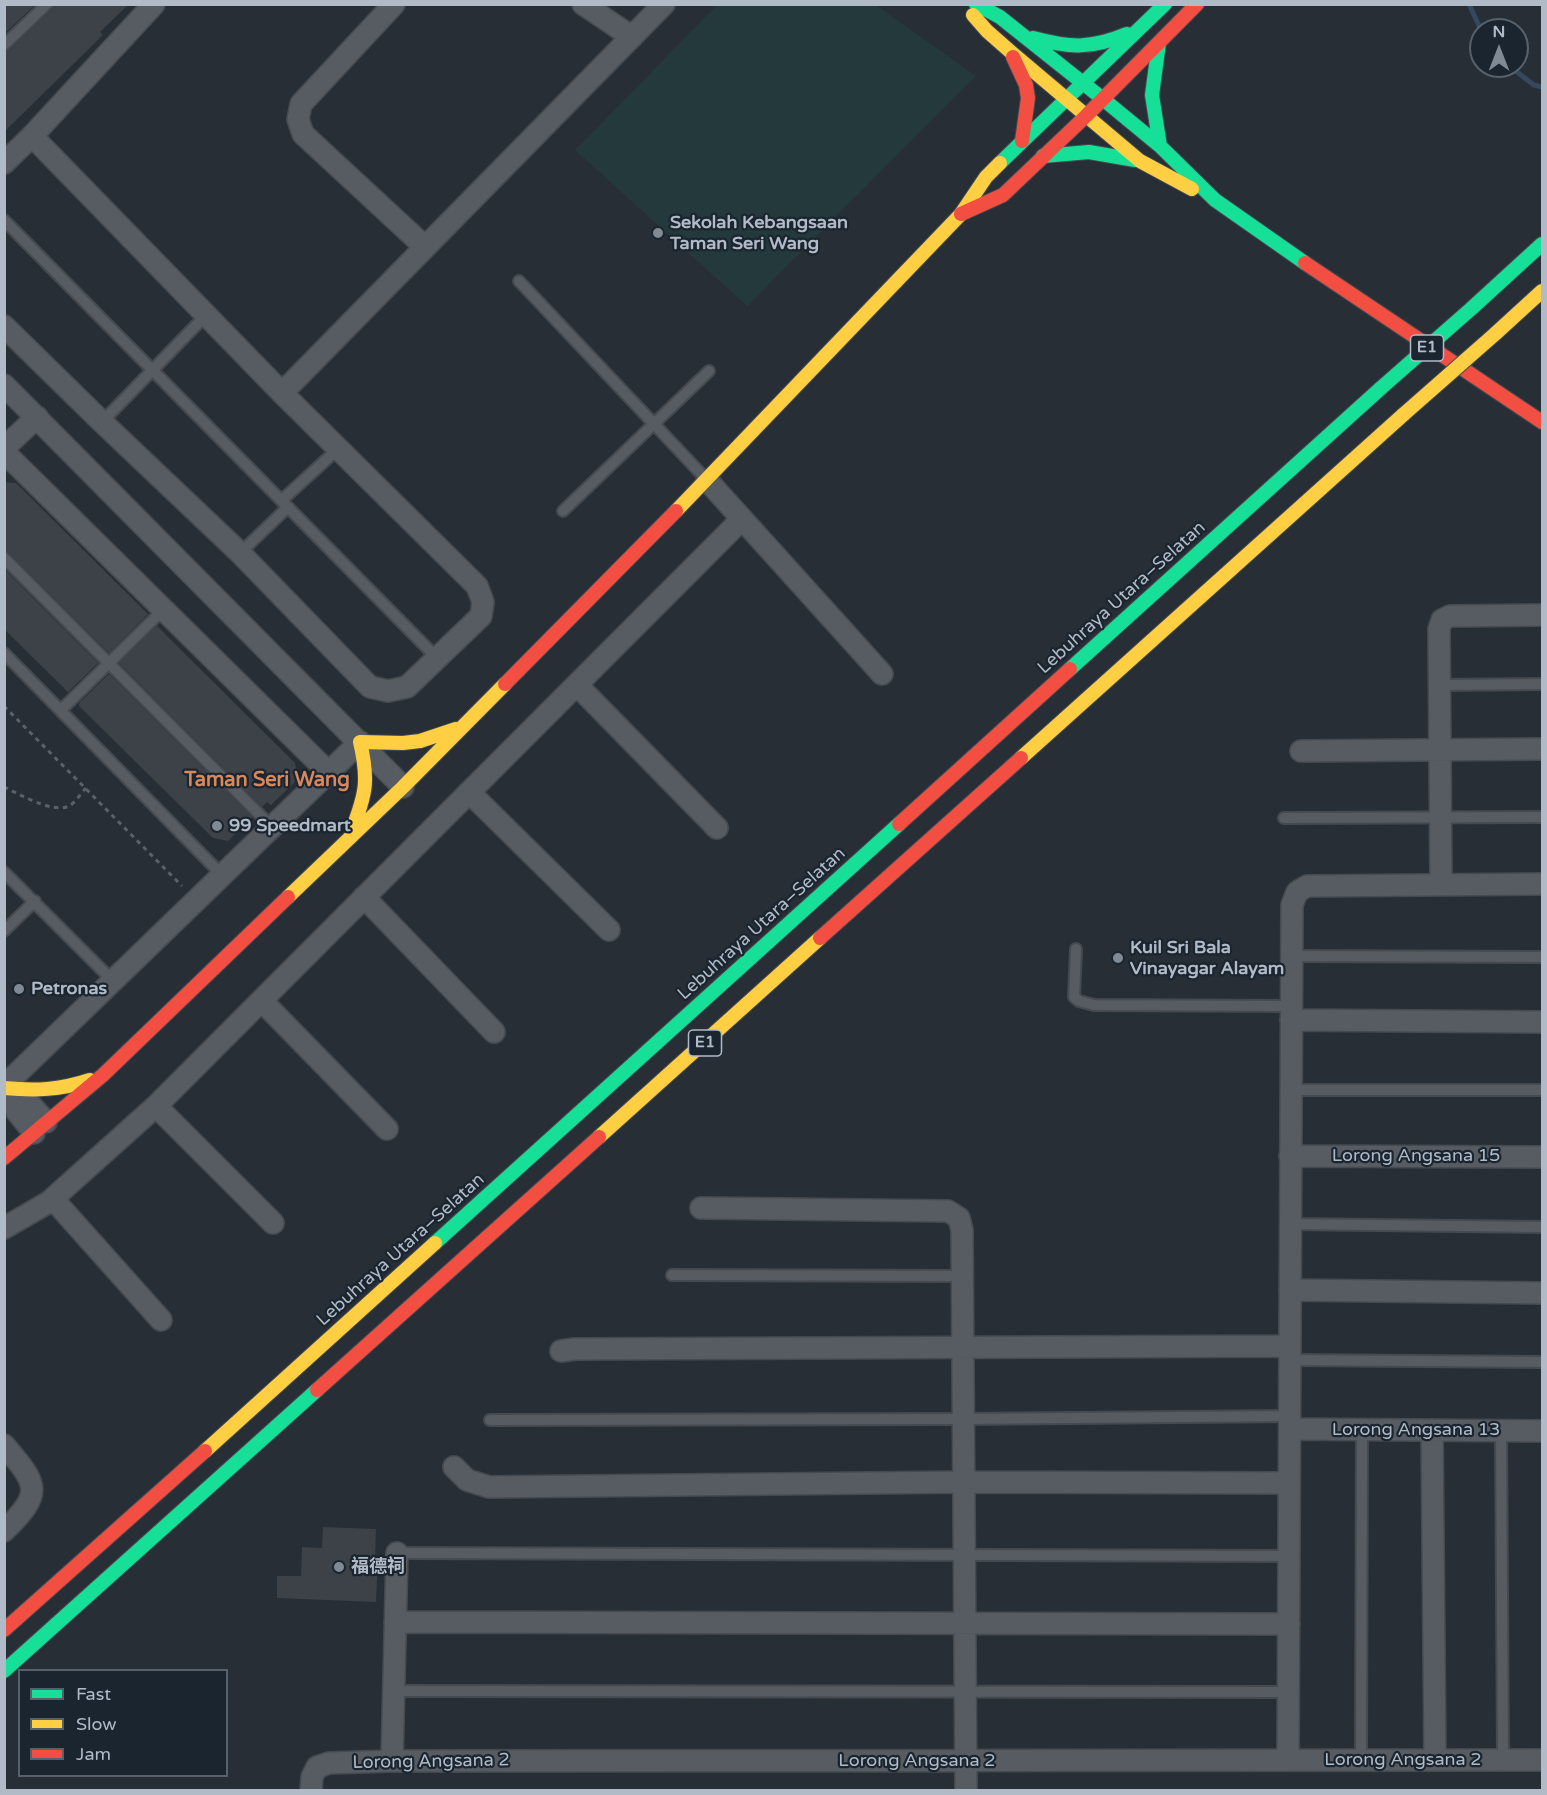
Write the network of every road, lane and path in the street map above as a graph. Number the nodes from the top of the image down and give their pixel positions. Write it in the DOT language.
graph roads {
  1 [pos="47,4"];
  2 [pos="154,4"];
  3 [pos="394,4"];
  4 [pos="583,4"];
  5 [pos="664,4"];
  6 [pos="964,4"];
  7 [pos="976,4"];
  8 [pos="1165,4"];
  9 [pos="1197,4"];
  10 [pos="1142,27"];
  11 [pos="1025,36"];
  12 [pos="632,37"];
  13 [pos="1159,43"];
  14 [pos="4,45"];
  15 [pos="1012,53"];
  16 [pos="1083,82"];
  17 [pos="1103,99"];
  18 [pos="1066,100"];
  19 [pos="1086,116"];
  20 [pos="32,136"];
  21 [pos="1022,141"];
  22 [pos="1160,147"];
  23 [pos="1043,156"];
  24 [pos="1140,161"];
  25 [pos="4,163"];
  26 [pos="1215,200"];
  27 [pos="961,214"];
  28 [pos="4,220"];
  29 [pos="1542,244"];
  30 [pos="425,247"];
  31 [pos="519,281"];
  32 [pos="1542,291"];
  33 [pos="206,315"];
  34 [pos="4,326"];
  35 [pos="153,371"];
  36 [pos="709,371"];
  37 [pos="4,385"];
  38 [pos="282,393"];
  39 [pos="37,417"];
  40 [pos="102,422"];
  41 [pos="1542,422"];
  42 [pos="654,424"];
  43 [pos="338,449"];
  44 [pos="4,450"];
  45 [pos="707,480"];
  46 [pos="285,504"];
  47 [pos="563,511"];
  48 [pos="742,519"];
  49 [pos="240,553"];
  50 [pos="4,558"];
  51 [pos="163,610"];
  52 [pos="1542,615"];
  53 [pos="4,653"];
  54 [pos="438,659"];
  55 [pos="110,663"];
  56 [pos="882,674"];
  57 [pos="1542,684"];
  58 [pos="577,685"];
  59 [pos="1439,685"];
  60 [pos="4,706"];
  61 [pos="61,710"];
  62 [pos="458,729"];
  63 [pos="360,742"];
  64 [pos="1542,748"];
  65 [pos="1440,750"];
  66 [pos="1301,751"];
  67 [pos="328,772"];
  68 [pos="4,787"];
  69 [pos="403,787"];
  70 [pos="86,788"];
  71 [pos="469,792"];
  72 [pos="1542,817"];
  73 [pos="1284,818"];
  74 [pos="1441,818"];
  75 [pos="272,827"];
  76 [pos="717,828"];
  77 [pos="350,838"];
  78 [pos="4,872"];
  79 [pos="222,875"];
  80 [pos="1542,884"];
  81 [pos="1441,885"];
  82 [pos="364,897"];
  83 [pos="196,900"];
  84 [pos="34,901"];
  85 [pos="609,930"];
  86 [pos="4,931"];
  87 [pos="1076,949"];
  88 [pos="1291,956"];
  89 [pos="1542,957"];
  90 [pos="113,981"];
  91 [pos="262,1001"];
  92 [pos="1291,1013"];
  93 [pos="1542,1022"];
  94 [pos="494,1032"];
  95 [pos="104,1075"];
  96 [pos="6,1090"];
  97 [pos="1290,1090"];
  98 [pos="1542,1090"];
  99 [pos="156,1106"];
  100 [pos="40,1127"];
  101 [pos="387,1129"];
  102 [pos="1290,1156"];
  103 [pos="1542,1157"];
  104 [pos="4,1158"];
  105 [pos="53,1199"];
  106 [pos="701,1208"];
  107 [pos="273,1223"];
  108 [pos="1290,1224"];
  109 [pos="1542,1227"];
  110 [pos="4,1228"];
  111 [pos="672,1275"];
  112 [pos="962,1276"];
  113 [pos="1290,1290"];
  114 [pos="1542,1293"];
  115 [pos="161,1320"];
  116 [pos="963,1347"];
  117 [pos="561,1351"];
  118 [pos="1290,1353"];
  119 [pos="1542,1362"];
  120 [pos="963,1419"];
  121 [pos="490,1420"];
  122 [pos="1290,1423"];
  123 [pos="1362,1430"];
  124 [pos="1432,1430"];
  125 [pos="1501,1431"];
  126 [pos="1542,1431"];
  127 [pos="4,1445"];
  128 [pos="454,1467"];
  129 [pos="964,1482"];
  130 [pos="1289,1483"];
  131 [pos="4,1532"];
  132 [pos="397,1553"];
  133 [pos="964,1555"];
  134 [pos="1289,1556"];
  135 [pos="394,1622"];
  136 [pos="964,1623"];
  137 [pos="1289,1624"];
  138 [pos="4,1630"];
  139 [pos="4,1671"];
  140 [pos="393,1691"];
  141 [pos="965,1692"];
  142 [pos="1289,1692"];
  143 [pos="1288,1760"];
  144 [pos="1362,1760"];
  145 [pos="1435,1760"];
  146 [pos="1503,1760"];
  147 [pos="1542,1760"];
  148 [pos="392,1761"];
  149 [pos="965,1761"];
  150 [pos="311,1791"];
  151 [pos="966,1791"];
  1 -- 14 [label="lane"];
  2 -- 20 [label="street"];
  3 -- 30 [label="street"];
  4 -- 12 [label="street"];
  5 -- 12 [label="street"];
  6 -- 15 [label="main road"];
  7 -- 11 [label="main road"];
  8 -- 10 [label="main road"];
  9 -- 13 [label="main road"];
  10 -- 11 [label="main road"];
  10 -- 16 [label="main road"];
  11 -- 16 [label="main road"];
  12 -- 30 [label="street"];
  13 -- 17 [label="main road"];
  13 -- 22 [label="main road"];
  15 -- 18 [label="main road"];
  15 -- 21 [label="main road"];
  16 -- 17 [label="main road"];
  16 -- 18 [label="main road"];
  17 -- 19 [label="main road"];
  17 -- 22 [label="main road"];
  18 -- 19 [label="main road"];
  18 -- 21 [label="main road"];
  19 -- 23 [label="main road"];
  19 -- 24 [label="main road"];
  20 -- 25 [label="street"];
  20 -- 33 [label="street"];
  21 -- 27 [label="main road"];
  22 -- 26 [label="main road"];
  23 -- 24 [label="main road"];
  23 -- 27 [label="main road"];
  24 -- 26 [label="main road"];
  26 -- 41 [label="main road"];
  27 -- 45 [label="main road"];
  28 -- 35 [label="lane"];
  29 -- 138 [label="main road, Lebuhraya Utara–Selatan / E1, bridge"];
  30 -- 38 [label="street"];
  31 -- 42 [label="lane"];
  32 -- 139 [label="main road, E1, bridge"];
  33 -- 35 [label="lane"];
  33 -- 38 [label="street"];
  34 -- 40 [label="street"];
  35 -- 40 [label="lane"];
  35 -- 46 [label="lane"];
  36 -- 42 [label="lane"];
  37 -- 39 [label="street"];
  38 -- 43 [label="street"];
  39 -- 44 [label="street"];
  39 -- 63 [label="street"];
  40 -- 49 [label="street"];
  42 -- 45 [label="lane"];
  42 -- 47 [label="lane"];
  43 -- 46 [label="lane"];
  43 -- 54 [label="street"];
  44 -- 51 [label="street"];
  45 -- 48 [label="street"];
  45 -- 62 [label="main road"];
  46 -- 49 [label="lane"];
  46 -- 54 [label="lane"];
  48 -- 56 [label="street"];
  48 -- 58 [label="street"];
  49 -- 54 [label="street"];
  50 -- 55 [label="lane"];
  51 -- 55 [label="lane"];
  51 -- 67 [label="street"];
  52 -- 59 [label="street"];
  53 -- 61 [label="lane"];
  55 -- 61 [label="lane"];
  55 -- 75 [label="lane"];
  57 -- 59 [label="lane"];
  58 -- 71 [label="street"];
  58 -- 76 [label="street"];
  59 -- 65 [label="street"];
  60 -- 70 [label="path"];
  61 -- 79 [label="lane"];
  62 -- 63 [label="main road"];
  62 -- 69 [label="main road"];
  63 -- 67 [label="street"];
  63 -- 69 [label="street"];
  63 -- 77 [label="main road"];
  64 -- 65 [label="street"];
  65 -- 66 [label="street"];
  65 -- 74 [label="street"];
  67 -- 75 [label="street"];
  68 -- 70 [label="path"];
  69 -- 77 [label="main road"];
  70 -- 83 [label="path"];
  71 -- 82 [label="street"];
  71 -- 85 [label="street"];
  72 -- 74 [label="lane"];
  73 -- 74 [label="lane"];
  74 -- 81 [label="street"];
  75 -- 79 [label="street"];
  77 -- 95 [label="main road"];
  78 -- 84 [label="lane"];
  79 -- 83 [label="street"];
  80 -- 81 [label="street"];
  81 -- 88 [label="street"];
  82 -- 91 [label="street"];
  82 -- 94 [label="street"];
  83 -- 90 [label="street"];
  84 -- 86 [label="lane"];
  84 -- 90 [label="lane"];
  87 -- 92 [label="lane"];
  88 -- 89 [label="lane"];
  88 -- 92 [label="street"];
  90 -- 96 [label="street"];
  91 -- 99 [label="street"];
  91 -- 101 [label="street"];
  92 -- 93 [label="street"];
  92 -- 97 [label="street"];
  95 -- 96 [label="main road"];
  95 -- 100 [label="main road"];
  96 -- 100 [label="street"];
  97 -- 98 [label="lane"];
  97 -- 102 [label="street"];
  99 -- 105 [label="street"];
  99 -- 107 [label="street"];
  100 -- 104 [label="main road"];
  102 -- 103 [label="street, Lorong Angsana 15"];
  102 -- 108 [label="street"];
  105 -- 110 [label="street"];
  105 -- 115 [label="street"];
  106 -- 112 [label="street"];
  108 -- 109 [label="lane"];
  108 -- 113 [label="street"];
  111 -- 112 [label="lane"];
  112 -- 116 [label="street"];
  113 -- 114 [label="street"];
  113 -- 118 [label="street"];
  116 -- 117 [label="street"];
  116 -- 118 [label="street"];
  116 -- 120 [label="street"];
  118 -- 119 [label="lane"];
  118 -- 122 [label="street"];
  120 -- 121 [label="lane"];
  120 -- 122 [label="lane"];
  120 -- 129 [label="street"];
  122 -- 123 [label="street, Lorong Angsana 13"];
  122 -- 130 [label="street"];
  123 -- 124 [label="street, Lorong Angsana 13"];
  123 -- 144 [label="lane"];
  124 -- 125 [label="street, Lorong Angsana 13"];
  124 -- 145 [label="street"];
  125 -- 126 [label="street, Lorong Angsana 13"];
  125 -- 146 [label="lane"];
  127 -- 131 [label="street"];
  128 -- 129 [label="street"];
  129 -- 130 [label="street"];
  129 -- 133 [label="street"];
  130 -- 134 [label="street"];
  132 -- 133 [label="lane"];
  132 -- 135 [label="street"];
  133 -- 134 [label="lane"];
  133 -- 136 [label="street"];
  134 -- 137 [label="street"];
  135 -- 136 [label="street"];
  135 -- 140 [label="street"];
  136 -- 137 [label="street"];
  136 -- 141 [label="street"];
  137 -- 142 [label="street"];
  140 -- 141 [label="lane"];
  140 -- 148 [label="street"];
  141 -- 142 [label="lane"];
  141 -- 149 [label="street"];
  142 -- 143 [label="street"];
  143 -- 144 [label="street, Lorong Angsana 2"];
  143 -- 149 [label="street, Lorong Angsana 2"];
  144 -- 145 [label="street, Lorong Angsana 2"];
  145 -- 146 [label="street, Lorong Angsana 2"];
  146 -- 147 [label="street, Lorong Angsana 2"];
  148 -- 149 [label="street, Lorong Angsana 2"];
  148 -- 150 [label="street, Lorong Angsana 2"];
  149 -- 151 [label="street"];
}
